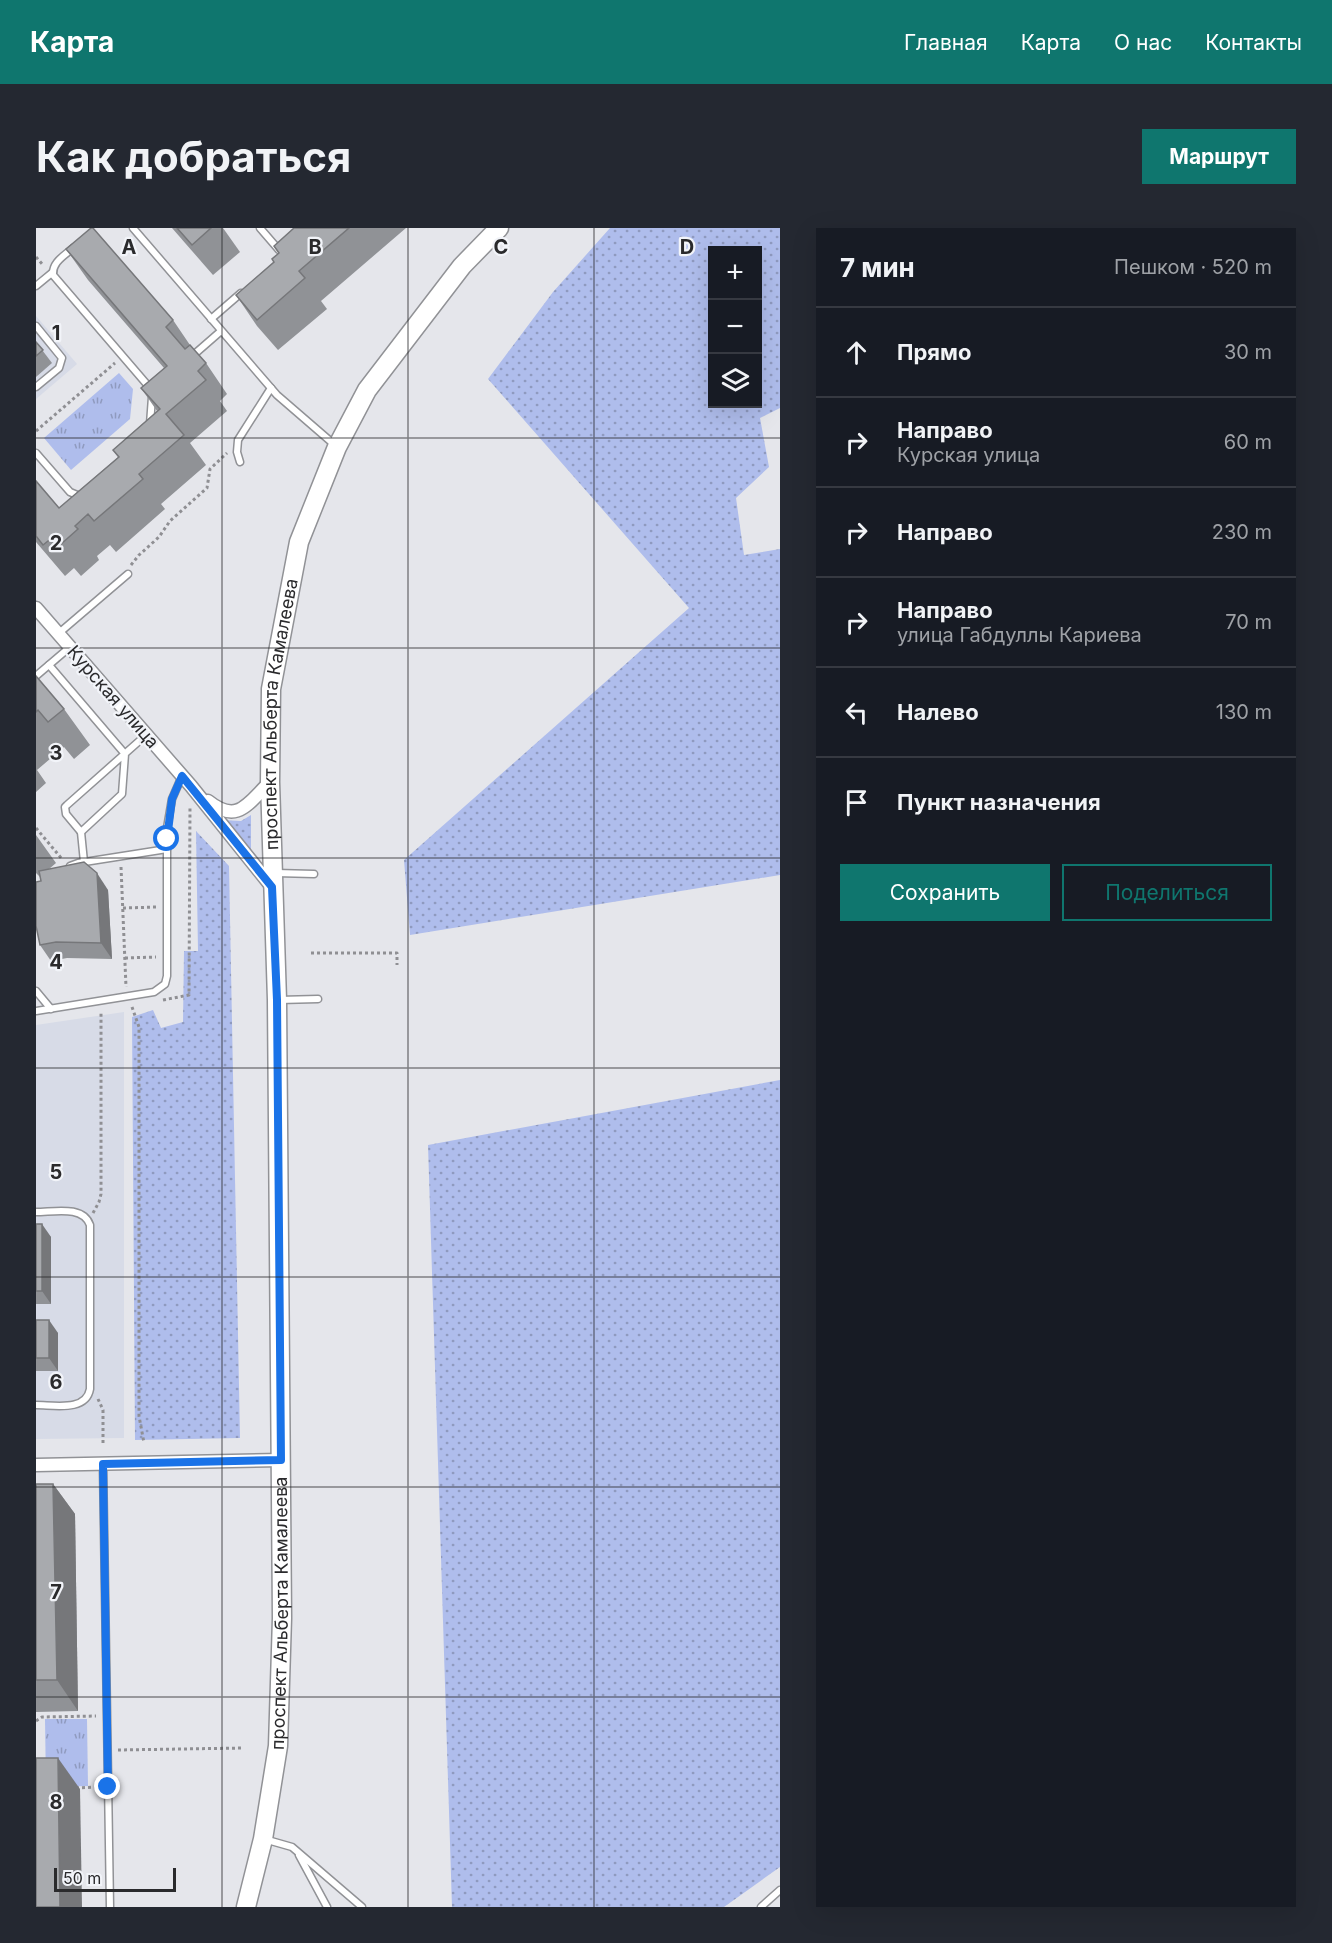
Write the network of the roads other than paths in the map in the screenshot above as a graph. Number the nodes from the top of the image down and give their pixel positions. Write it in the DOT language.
graph roads {
  1 [pos="133,228"];
  2 [pos="260,228"];
  3 [pos="499,228"];
  4 [pos="80,242"];
  5 [pos="284,256"];
  6 [pos="53,272"];
  7 [pos="36,286"];
  8 [pos="244,291"];
  9 [pos="211,319"];
  10 [pos="36,326"];
  11 [pos="221,331"];
  12 [pos="189,359"];
  13 [pos="157,386"];
  14 [pos="36,387"];
  15 [pos="271,388"];
  16 [pos="151,391"];
  17 [pos="148,433"];
  18 [pos="337,447"];
  19 [pos="36,453"];
  20 [pos="240,462"];
  21 [pos="85,493"];
  22 [pos="128,574"];
  23 [pos="36,608"];
  24 [pos="58,634"];
  25 [pos="70,647"];
  26 [pos="49,665"];
  27 [pos="36,676"];
  28 [pos="147,735"];
  29 [pos="125,754"];
  30 [pos="187,781"];
  31 [pos="270,782"];
  32 [pos="81,832"];
  33 [pos="167,849"];
  34 [pos="84,862"];
  35 [pos="67,868"];
  36 [pos="314,874"];
  37 [pos="272,880"];
  38 [pos="36,991"];
  39 [pos="318,999"];
  40 [pos="277,1000"];
  41 [pos="51,1009"];
  42 [pos="36,1011"];
  43 [pos="36,1212"];
  44 [pos="36,1405"];
  45 [pos="281,1460"];
  46 [pos="103,1464"];
  47 [pos="36,1466"];
  48 [pos="263,1839"];
  49 [pos="297,1852"];
  50 [pos="780,1890"];
  51 [pos="110,1907"];
  52 [pos="246,1907"];
  53 [pos="327,1907"];
  54 [pos="362,1907"];
  55 [pos="761,1907"];
  1 -- 9 [label="lane"];
  2 -- 5 [label="lane"];
  3 -- 18 [label="main road, проспект Альберта Камалеева"];
  4 -- 6 [label="lane"];
  6 -- 7 [label="lane"];
  6 -- 16 [label="lane"];
  8 -- 9 [label="lane"];
  9 -- 11 [label="lane"];
  10 -- 14 [label="lane"];
  11 -- 12 [label="lane"];
  11 -- 15 [label="lane"];
  13 -- 16 [label="lane"];
  15 -- 18 [label="lane"];
  15 -- 20 [label="lane"];
  16 -- 17 [label="lane"];
  18 -- 31 [label="main road, проспект Альберта Камалеева"];
  19 -- 21 [label="lane"];
  22 -- 24 [label="lane"];
  23 -- 24 [label="street, Курская улица"];
  24 -- 25 [label="street, Курская улица"];
  25 -- 26 [label="lane"];
  25 -- 28 [label="street, Курская улица"];
  26 -- 27 [label="lane"];
  26 -- 29 [label="lane"];
  28 -- 29 [label="lane"];
  28 -- 30 [label="street, Курская улица"];
  29 -- 32 [label="lane"];
  29 -- 32 [label="lane"];
  30 -- 31 [label="street, Курская улица"];
  30 -- 33 [label="lane"];
  30 -- 37 [label="street, Курская улица"];
  31 -- 37 [label="main road, проспект Альберта Камалеева"];
  32 -- 34 [label="lane"];
  33 -- 34 [label="lane"];
  33 -- 41 [label="lane"];
  34 -- 35 [label="lane"];
  36 -- 37 [label="lane"];
  37 -- 40 [label="main road, проспект Альберта Камалеева"];
  38 -- 41 [label="lane"];
  39 -- 40 [label="lane"];
  40 -- 45 [label="main road, проспект Альберта Камалеева"];
  41 -- 42 [label="lane"];
  43 -- 44 [label="lane"];
  45 -- 46 [label="street"];
  45 -- 48 [label="main road, проспект Альберта Камалеева"];
  46 -- 47 [label="street"];
  46 -- 51 [label="lane"];
  48 -- 49 [label="lane"];
  48 -- 52 [label="main road, проспект Альберта Камалеева"];
  49 -- 53 [label="lane"];
  49 -- 54 [label="lane"];
  50 -- 55 [label="lane"];
}
